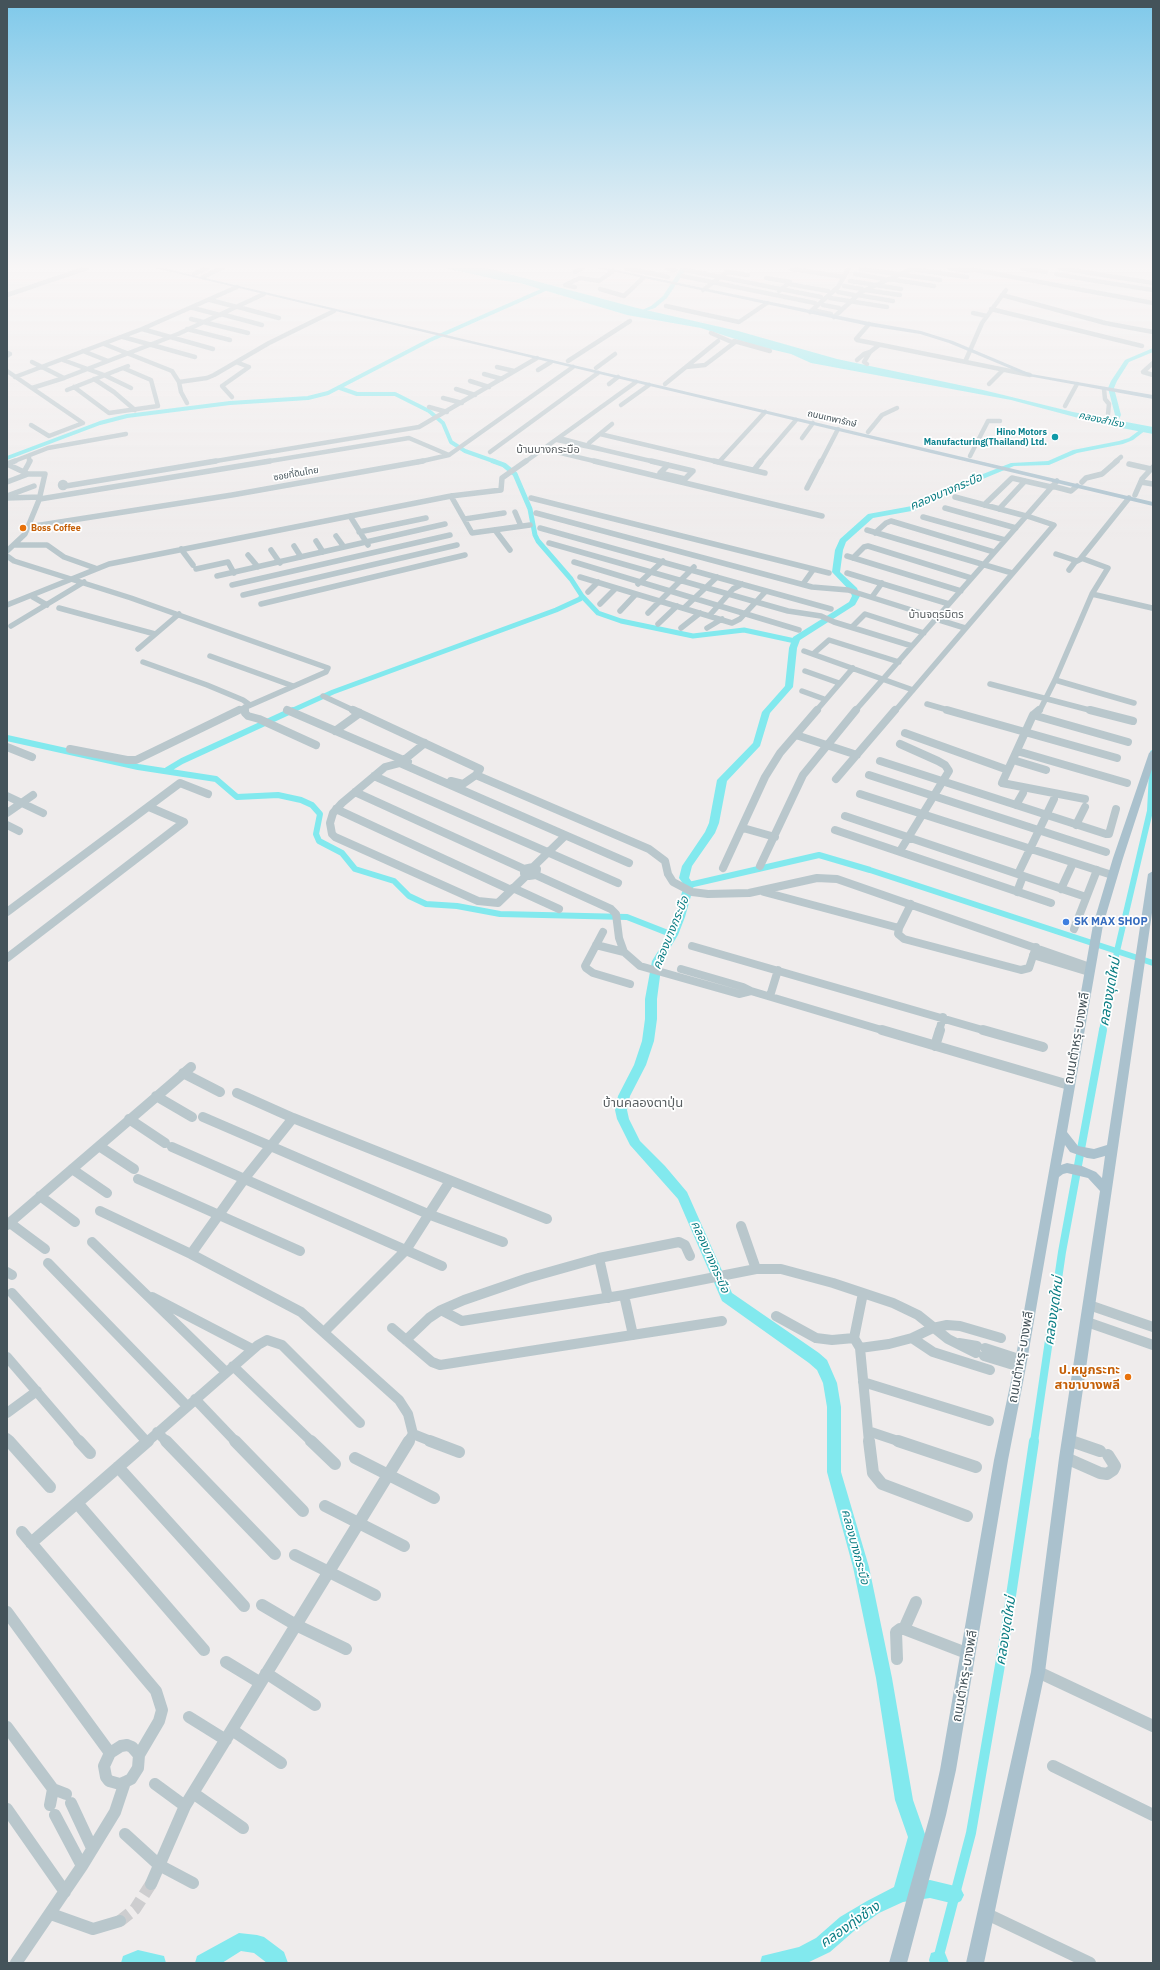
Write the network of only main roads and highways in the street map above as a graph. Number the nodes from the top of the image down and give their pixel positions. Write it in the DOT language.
graph roads {
  1 [pos="544,360"];
  2 [pos="563,360"];
  3 [pos="994,360"];
  4 [pos="597,370"];
  5 [pos="1153,397"];
  6 [pos="901,442"];
  7 [pos="1002,466"];
  8 [pos="1014,469"];
  9 [pos="1080,484"];
  10 [pos="1132,496"];
  11 [pos="1153,499"];
  12 [pos="1153,504"];
  13 [pos="1153,754"];
  14 [pos="1153,874"];
  15 [pos="1150,912"];
  16 [pos="1061,1132"];
  17 [pos="1113,1147"];
  18 [pos="1053,1176"];
  19 [pos="1106,1190"];
  20 [pos="898,1963"];
  21 [pos="975,1963"];
  1 -- 4 [label="main road, ถนนเทพารักษ์"];
  2 -- 4 [label="main road, ถนนเทพารักษ์"];
  3 -- 5 [label="main road"];
  4 -- 6 [label="main road, ถนนเทพารักษ์"];
  4 -- 6 [label="main road, ถนนเทพารักษ์"];
  6 -- 7 [label="main road, ถนนเทพารักษ์"];
  6 -- 7 [label="main road, ถนนเทพารักษ์"];
  7 -- 8 [label="main road, ถนนเทพารักษ์"];
  8 -- 9 [label="main road, ถนนเทพารักษ์"];
  8 -- 9 [label="main road, ถนนเทพารักษ์"];
  9 -- 10 [label="main road, ถนนเทพารักษ์"];
  10 -- 11 [label="main road, ถนนเทพารักษ์"];
  10 -- 12 [label="main road, ถนนเทพารักษ์"];
  13 -- 16 [label="main road, ถนนตำหรุ-บางพลี"];
  14 -- 15 [label="main road"];
  15 -- 17 [label="main road"];
  16 -- 17 [label="main road"];
  16 -- 18 [label="main road, ถนนตำหรุ-บางพลี"];
  17 -- 19 [label="main road"];
  18 -- 19 [label="main road"];
  18 -- 20 [label="main road, ถนนตำหรุ-บางพลี"];
  19 -- 21 [label="main road"];
}
